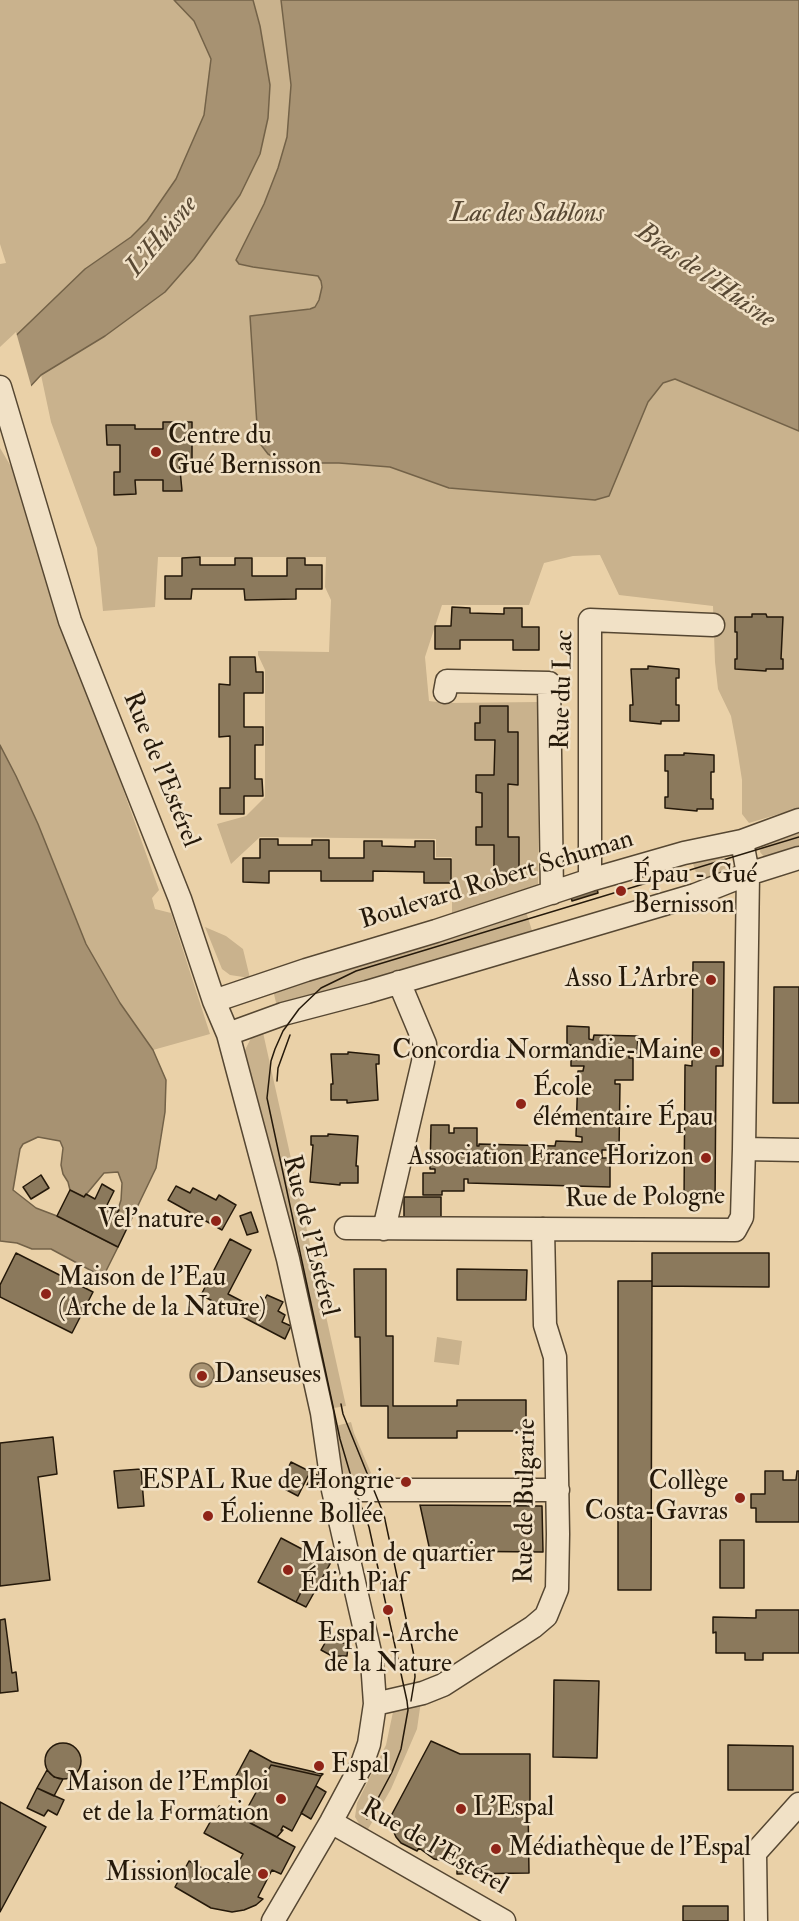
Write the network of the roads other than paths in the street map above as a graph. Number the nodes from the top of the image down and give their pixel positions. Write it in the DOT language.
graph roads {
  1 [pos="0,387"];
  2 [pos="713,625"];
  3 [pos="445,692"];
  4 [pos="799,820"];
  5 [pos="742,841"];
  6 [pos="799,858"];
  7 [pos="748,874"];
  8 [pos="590,880"];
  9 [pos="552,893"];
  10 [pos="399,982"];
  11 [pos="214,1001"];
  12 [pos="228,1034"];
  13 [pos="744,1149"];
  14 [pos="799,1150"];
  15 [pos="346,1228"];
  16 [pos="384,1229"];
  17 [pos="543,1229"];
  18 [pos="333,1490"];
  19 [pos="558,1491"];
  20 [pos="375,1704"];
  21 [pos="799,1804"];
  22 [pos="331,1822"];
  23 [pos="273,1921"];
  24 [pos="504,1921"];
  25 [pos="756,1921"];
  1 -- 11 [label="street, Rue de l'Estérel"];
  2 -- 8 [label="street, Rue du Lac"];
  3 -- 9 [label="street, Rue du Lac"];
  4 -- 5 [label="street, Boulevard Robert Schuman"];
  5 -- 7 [label="street, Rue de Pologne"];
  5 -- 8 [label="street, Boulevard Robert Schuman"];
  6 -- 7 [label="street"];
  7 -- 10 [label="street"];
  7 -- 13 [label="street, Rue de Pologne"];
  8 -- 9 [label="street, Boulevard Robert Schuman"];
  9 -- 11 [label="street, Boulevard Robert Schuman"];
  10 -- 12 [label="street"];
  10 -- 16 [label="street"];
  11 -- 12 [label="street, Rue de l'Estérel"];
  12 -- 18 [label="street, Rue de l'Estérel"];
  13 -- 14 [label="street"];
  13 -- 17 [label="street, Rue de Pologne"];
  15 -- 16 [label="street, Rue de Pologne"];
  16 -- 17 [label="street, Rue de Pologne"];
  17 -- 19 [label="street, Rue de Bulgarie"];
  18 -- 19 [label="street"];
  18 -- 20 [label="street, Rue de l'Estérel"];
  19 -- 20 [label="street, Rue de Bulgarie"];
  20 -- 22 [label="street, Rue de l'Estérel"];
  21 -- 25 [label="street"];
  22 -- 23 [label="street"];
  22 -- 24 [label="street, Rue de l'Estérel"];
}
